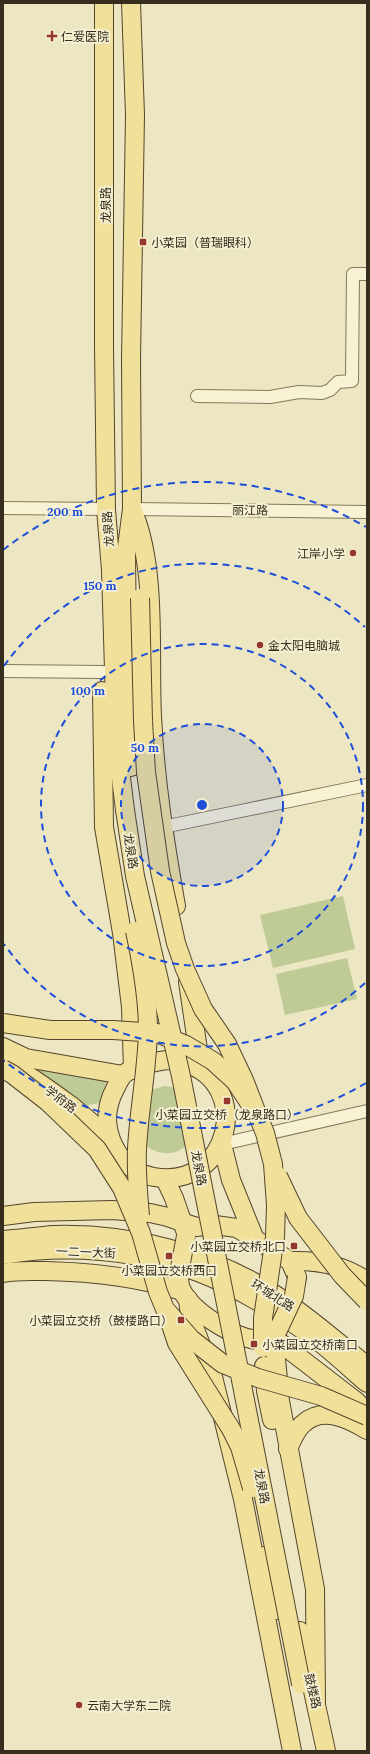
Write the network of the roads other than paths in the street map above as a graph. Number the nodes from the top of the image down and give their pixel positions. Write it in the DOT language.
graph roads {
  1 [pos="104,3"];
  2 [pos="131,3"];
  3 [pos="367,274"];
  4 [pos="197,396"];
  5 [pos="3,508"];
  6 [pos="106,509"];
  7 [pos="132,509"];
  8 [pos="367,512"];
  9 [pos="112,635"];
  10 [pos="3,671"];
  11 [pos="104,672"];
  12 [pos="367,785"];
  13 [pos="125,808"];
  14 [pos="163,827"];
  15 [pos="3,1023"];
  16 [pos="3,1047"];
  17 [pos="3,1060"];
  18 [pos="3,1069"];
  19 [pos="201,1070"];
  20 [pos="128,1073"];
  21 [pos="367,1111"];
  22 [pos="258,1116"];
  23 [pos="222,1144"];
  24 [pos="112,1145"];
  25 [pos="273,1164"];
  26 [pos="165,1179"];
  27 [pos="174,1198"];
  28 [pos="162,1215"];
  29 [pos="3,1216"];
  30 [pos="188,1229"];
  31 [pos="141,1233"];
  32 [pos="254,1237"];
  33 [pos="3,1240"];
  34 [pos="3,1255"];
  35 [pos="171,1261"];
  36 [pos="293,1269"];
  37 [pos="3,1273"];
  38 [pos="367,1281"];
  39 [pos="185,1295"];
  40 [pos="367,1301"];
  41 [pos="165,1309"];
  42 [pos="275,1335"];
  43 [pos="367,1366"];
  44 [pos="367,1383"];
  45 [pos="367,1413"];
  46 [pos="367,1416"];
  47 [pos="367,1430"];
  48 [pos="288,1450"];
  49 [pos="304,1631"];
  50 [pos="301,1684"];
  51 [pos="316,1703"];
  52 [pos="292,1751"];
  53 [pos="303,1751"];
  54 [pos="314,1751"];
  55 [pos="326,1751"];
  1 -- 6 [label="main road, 龙泉路"];
  2 -- 7 [label="main road, 龙泉路"];
  3 -- 4 [label="street"];
  5 -- 6 [label="street"];
  6 -- 9 [label="main road, 龙泉路"];
  7 -- 8 [label="street, 丽江路"];
  7 -- 13 [label="main road, 龙泉路"];
  7 -- 14 [label="main road"];
  7 -- 22 [label="main road, bridge"];
  9 -- 11 [label="main road"];
  9 -- 13 [label="main road, 龙泉路"];
  10 -- 11 [label="street"];
  11 -- 20 [label="main road"];
  12 -- 14 [label="street"];
  13 -- 31 [label="main road, bridge"];
  13 -- 49 [label="main road, 龙泉路, bridge"];
  13 -- 50 [label="main road, 龙泉路, bridge"];
  14 -- 19 [label="main road"];
  15 -- 22 [label="main road, bridge"];
  16 -- 20 [label="main road"];
  17 -- 24 [label="main road, 学府路"];
  18 -- 31 [label="main road, bridge"];
  19 -- 20 [label="main road"];
  19 -- 23 [label="main road"];
  20 -- 24 [label="main road"];
  21 -- 23 [label="street"];
  22 -- 25 [label="main road, bridge"];
  23 -- 26 [label="main road"];
  23 -- 32 [label="main road"];
  24 -- 26 [label="main road"];
  25 -- 40 [label="main road, bridge"];
  25 -- 49 [label="main road, bridge"];
  26 -- 27 [label="main road"];
  27 -- 28 [label="main road"];
  27 -- 30 [label="main road"];
  28 -- 29 [label="main road"];
  28 -- 30 [label="main road"];
  30 -- 32 [label="main road"];
  30 -- 35 [label="main road, bridge"];
  31 -- 41 [label="main road, bridge"];
  32 -- 36 [label="main road"];
  33 -- 35 [label="main road, 一二一大街"];
  34 -- 35 [label="main road, 一二一大街"];
  35 -- 39 [label="main road"];
  35 -- 43 [label="main road, 环城北路"];
  35 -- 44 [label="main road, 环城北路"];
  36 -- 38 [label="main road"];
  36 -- 42 [label="main road, bridge"];
  37 -- 39 [label="main road"];
  39 -- 42 [label="main road"];
  39 -- 52 [label="main road"];
  41 -- 46 [label="main road, bridge"];
  41 -- 53 [label="main road, bridge"];
  42 -- 45 [label="main road"];
  42 -- 48 [label="main road"];
  47 -- 48 [label="main road"];
  48 -- 51 [label="main road"];
  49 -- 51 [label="main road, 鼓楼路"];
  50 -- 54 [label="main road, 鼓楼路"];
  51 -- 55 [label="main road, 鼓楼路"];
}
